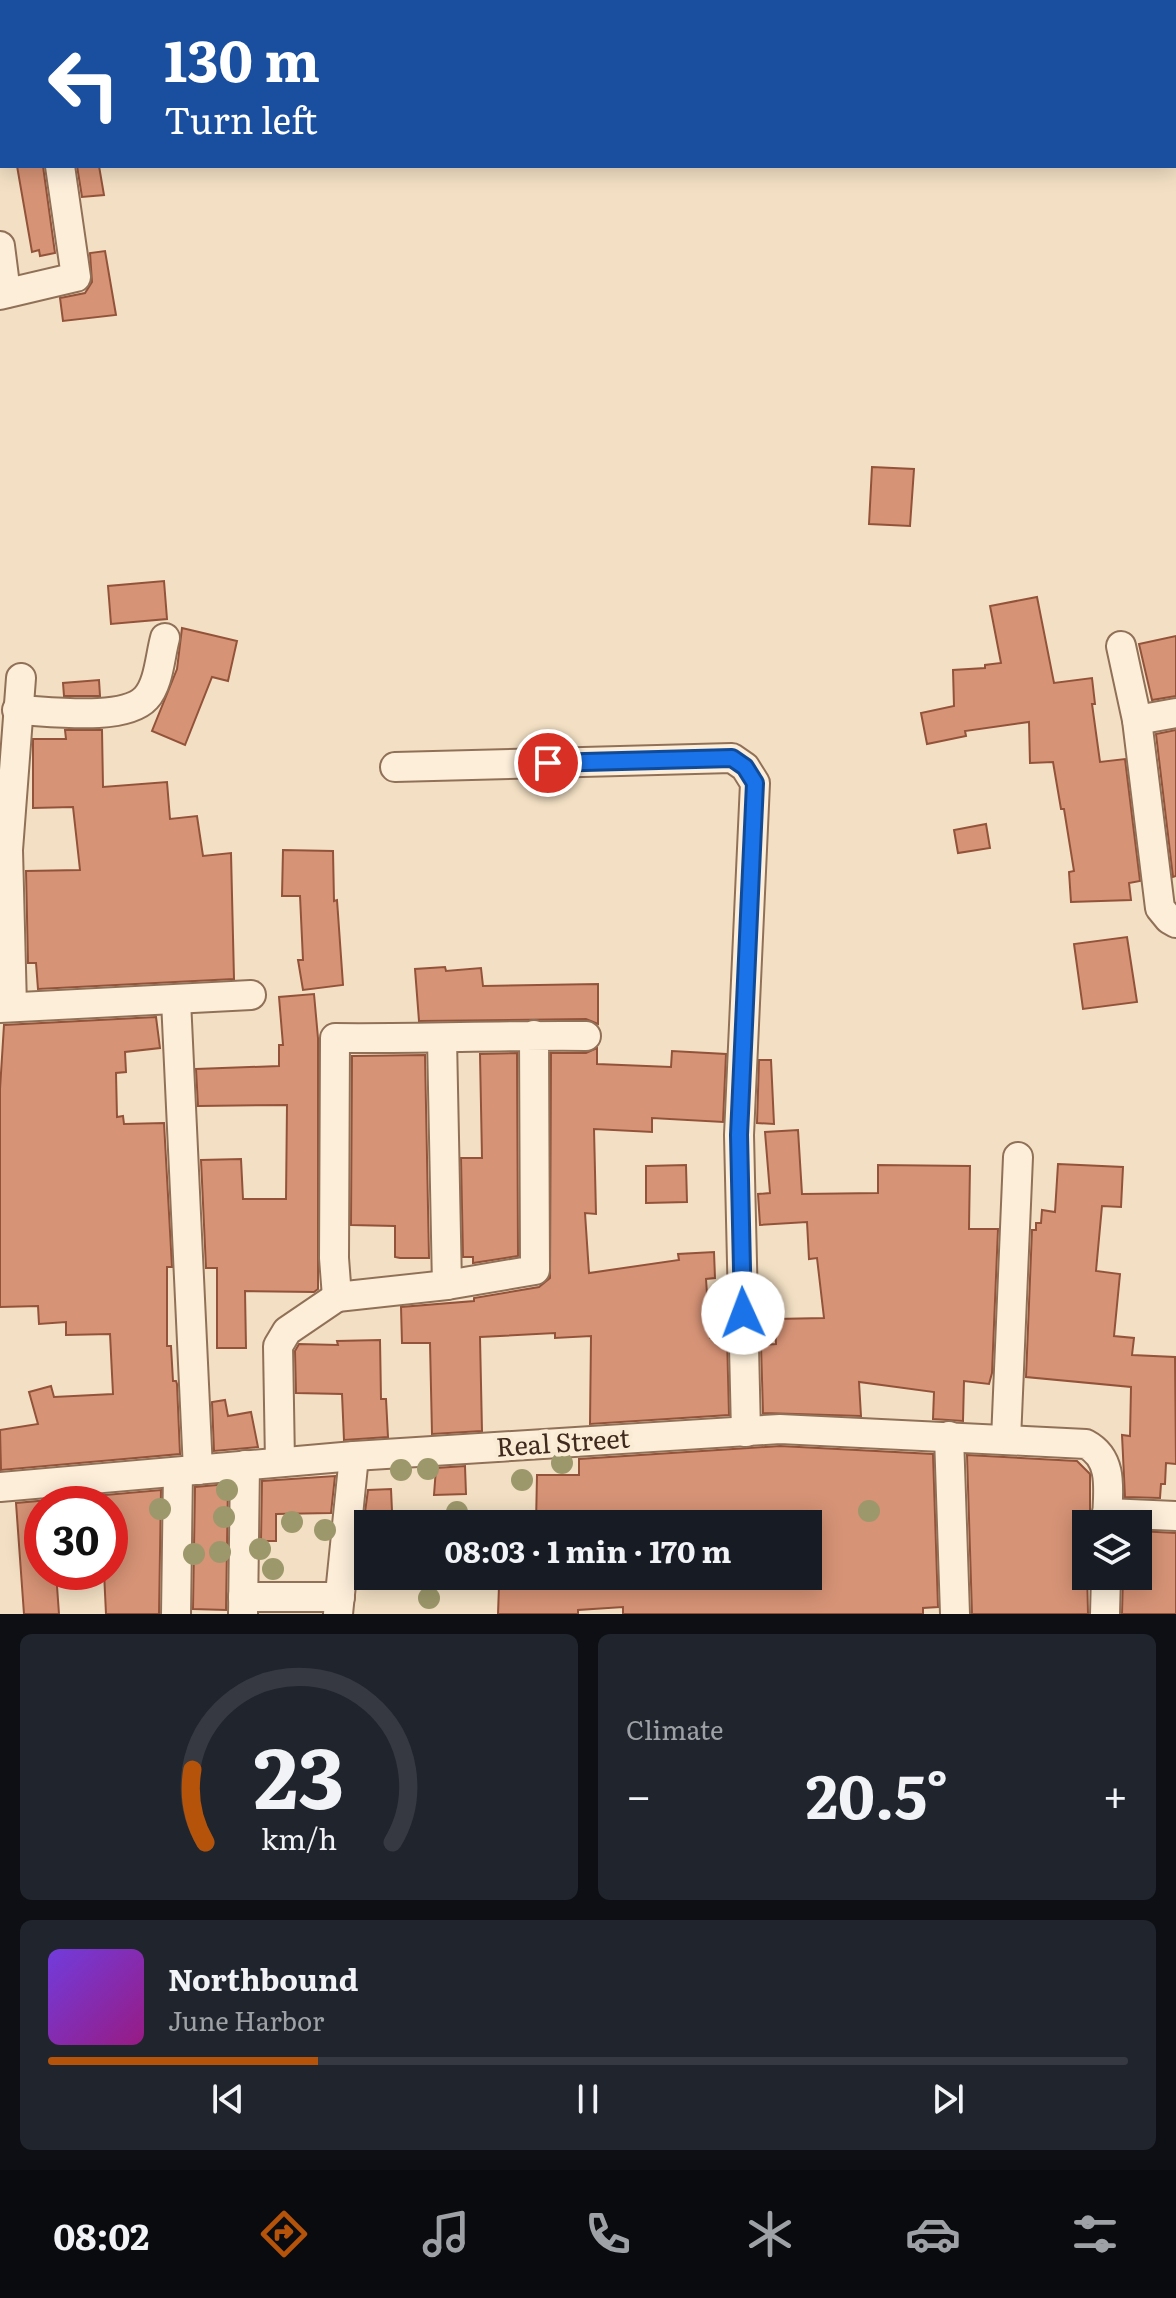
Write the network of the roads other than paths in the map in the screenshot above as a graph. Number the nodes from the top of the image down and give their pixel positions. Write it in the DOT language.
graph roads {
  1 [pos="60,168"];
  2 [pos="0,246"];
  3 [pos="3,294"];
  4 [pos="165,638"];
  5 [pos="1121,646"];
  6 [pos="21,678"];
  7 [pos="17,710"];
  8 [pos="1176,713"];
  9 [pos="1137,720"];
  10 [pos="395,767"];
  11 [pos="1168,915"];
  12 [pos="251,995"];
  13 [pos="176,1000"];
  14 [pos="6,1007"];
  15 [pos="534,1035"];
  16 [pos="586,1036"];
  17 [pos="442,1039"];
  18 [pos="1018,1157"];
  19 [pos="447,1285"];
  20 [pos="337,1297"];
  21 [pos="746,1432"];
  22 [pos="949,1436"];
  23 [pos="1006,1440"];
  24 [pos="354,1456"];
  25 [pos="280,1462"];
  26 [pos="245,1465"];
  27 [pos="188,1471"];
  28 [pos="0,1487"];
  29 [pos="1107,1510"];
  30 [pos="1176,1516"];
  31 [pos="1152,1517"];
  32 [pos="1106,1590"];
  33 [pos="243,1606"];
  34 [pos="339,1606"];
  35 [pos="176,1614"];
  36 [pos="955,1614"];
  37 [pos="1105,1614"];
  1 -- 3 [label="street"];
  2 -- 3 [label="street"];
  4 -- 7 [label="street"];
  5 -- 9 [label="street"];
  6 -- 7 [label="street"];
  7 -- 14 [label="street"];
  8 -- 9 [label="street"];
  9 -- 11 [label="street"];
  10 -- 21 [label="street"];
  12 -- 13 [label="street"];
  13 -- 14 [label="street"];
  13 -- 27 [label="street"];
  15 -- 16 [label="street"];
  15 -- 17 [label="street"];
  15 -- 19 [label="street"];
  17 -- 19 [label="street"];
  17 -- 20 [label="street"];
  18 -- 23 [label="street"];
  19 -- 20 [label="street"];
  20 -- 25 [label="street"];
  21 -- 22 [label="street, Real Street"];
  21 -- 24 [label="street, Real Street"];
  22 -- 23 [label="street, Real Street"];
  22 -- 36 [label="street"];
  23 -- 29 [label="street, Real Street"];
  24 -- 25 [label="street, Real Street"];
  24 -- 34 [label="street"];
  25 -- 26 [label="street, Real Street"];
  26 -- 27 [label="street, Real Street"];
  26 -- 33 [label="street"];
  27 -- 28 [label="street, Real Street"];
  27 -- 35 [label="street"];
  30 -- 31 [label="street"];
  32 -- 37 [label="street"];
  33 -- 34 [label="street"];
}
